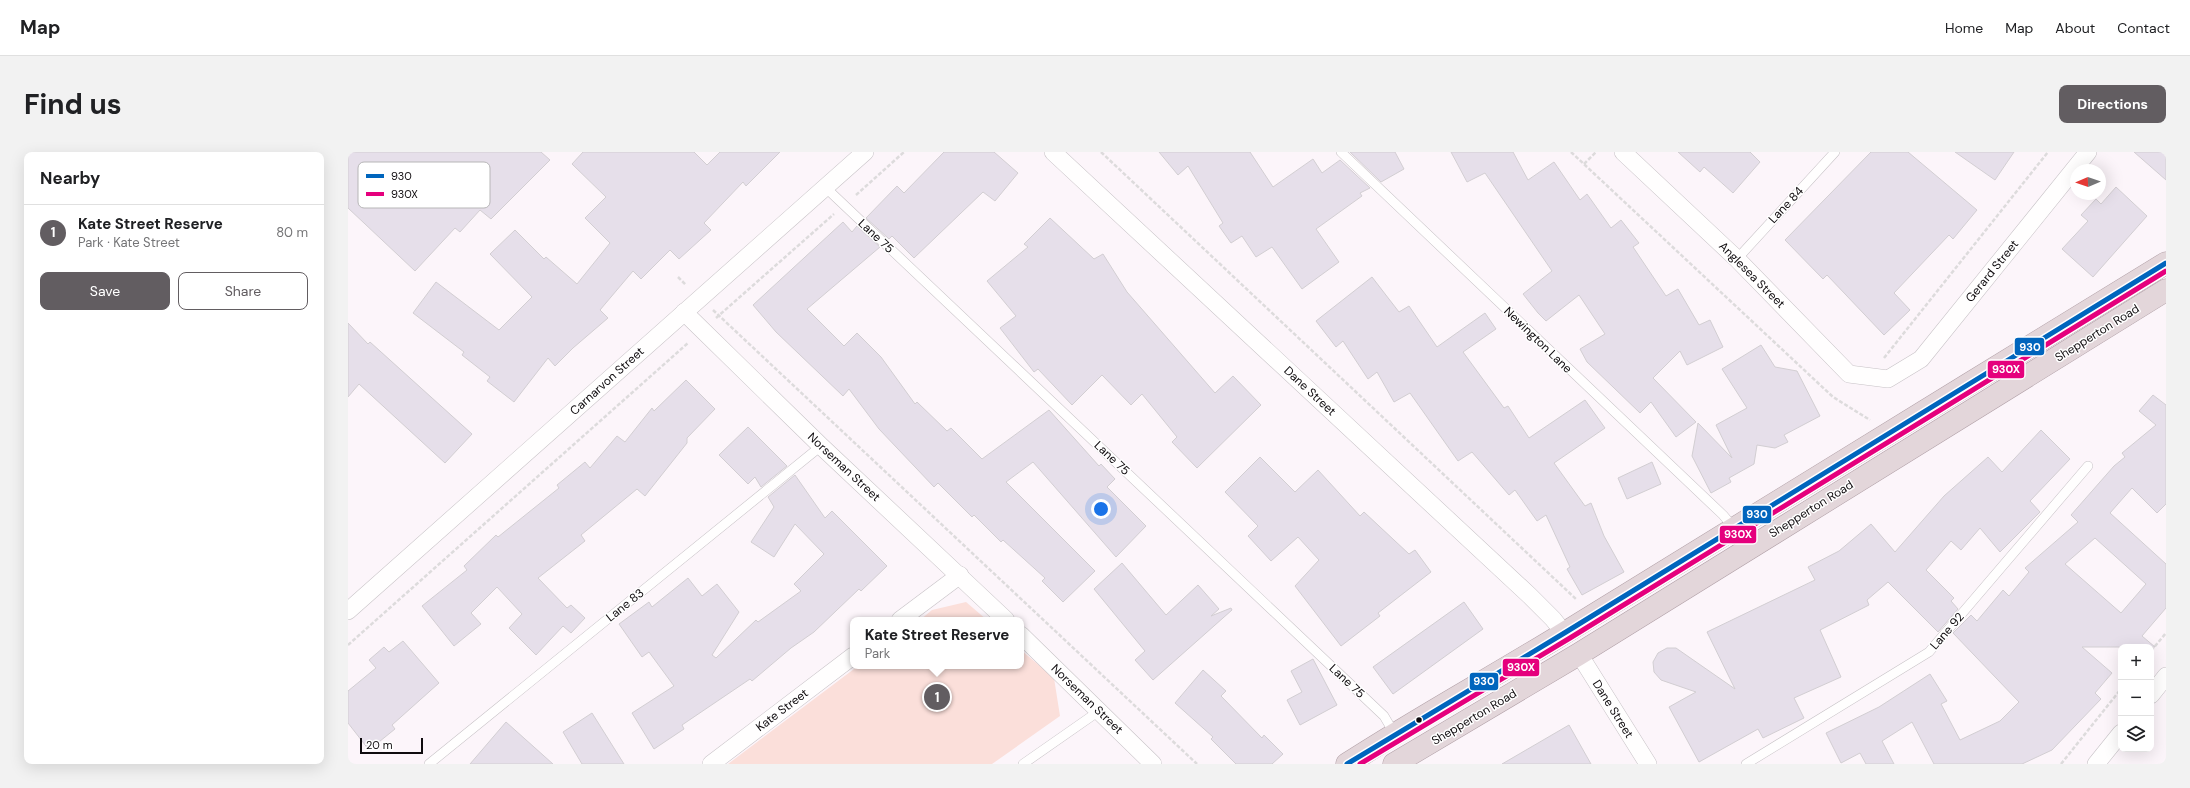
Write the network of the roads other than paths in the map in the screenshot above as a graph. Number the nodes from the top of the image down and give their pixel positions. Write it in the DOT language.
graph roads {
  1 [pos="866,152"];
  2 [pos="1053,152"];
  3 [pos="1341,152"];
  4 [pos="1623,152"];
  5 [pos="1836,152"];
  6 [pos="2088,152"];
  7 [pos="825,187"];
  8 [pos="1737,259"];
  9 [pos="2166,263"];
  10 [pos="2166,290"];
  11 [pos="684,312"];
  12 [pos="1888,379"];
  13 [pos="821,446"];
  14 [pos="2088,466"];
  15 [pos="1735,529"];
  16 [pos="960,575"];
  17 [pos="348,610"];
  18 [pos="904,617"];
  19 [pos="1003,617"];
  20 [pos="1564,633"];
  21 [pos="1024,638"];
  22 [pos="1579,654"];
  23 [pos="850,658"];
  24 [pos="2166,676"];
  25 [pos="2154,691"];
  26 [pos="1099,711"];
  27 [pos="1394,733"];
  28 [pos="2118,737"];
  29 [pos="429,764"];
  30 [pos="711,764"];
  31 [pos="1023,764"];
  32 [pos="1153,764"];
  33 [pos="1347,764"];
  34 [pos="1394,764"];
  35 [pos="1648,764"];
  36 [pos="1746,764"];
  37 [pos="2096,764"];
  1 -- 7 [label="street, Carnarvon Street"];
  2 -- 20 [label="street, Dane Street"];
  3 -- 15 [label="lane, Newington Lane"];
  4 -- 8 [label="street, Anglesea Street"];
  5 -- 8 [label="lane, Lane 84"];
  6 -- 12 [label="street, Gerard Street"];
  7 -- 11 [label="street, Carnarvon Street"];
  7 -- 27 [label="lane, Lane 75"];
  8 -- 12 [label="street, Anglesea Street"];
  9 -- 15 [label="highway, Shepperton Road"];
  10 -- 22 [label="highway, Shepperton Road"];
  11 -- 13 [label="street, Norseman Street"];
  11 -- 17 [label="street, Carnarvon Street"];
  13 -- 16 [label="street, Norseman Street"];
  13 -- 29 [label="lane, Lane 83"];
  14 -- 36 [label="lane, Lane 92"];
  15 -- 20 [label="highway, Shepperton Road"];
  16 -- 18 [label="street"];
  16 -- 19 [label="street, Norseman Street"];
  20 -- 27 [label="highway, Shepperton Road"];
  21 -- 26 [label="street, Norseman Street"];
  22 -- 34 [label="highway, Shepperton Road"];
  22 -- 35 [label="street, Dane Street"];
  23 -- 30 [label="street, Kate Street"];
  24 -- 25 [label="street"];
  26 -- 31 [label="lane"];
  26 -- 32 [label="street, Norseman Street"];
  27 -- 33 [label="highway, Shepperton Road"];
  28 -- 37 [label="street"];
}
